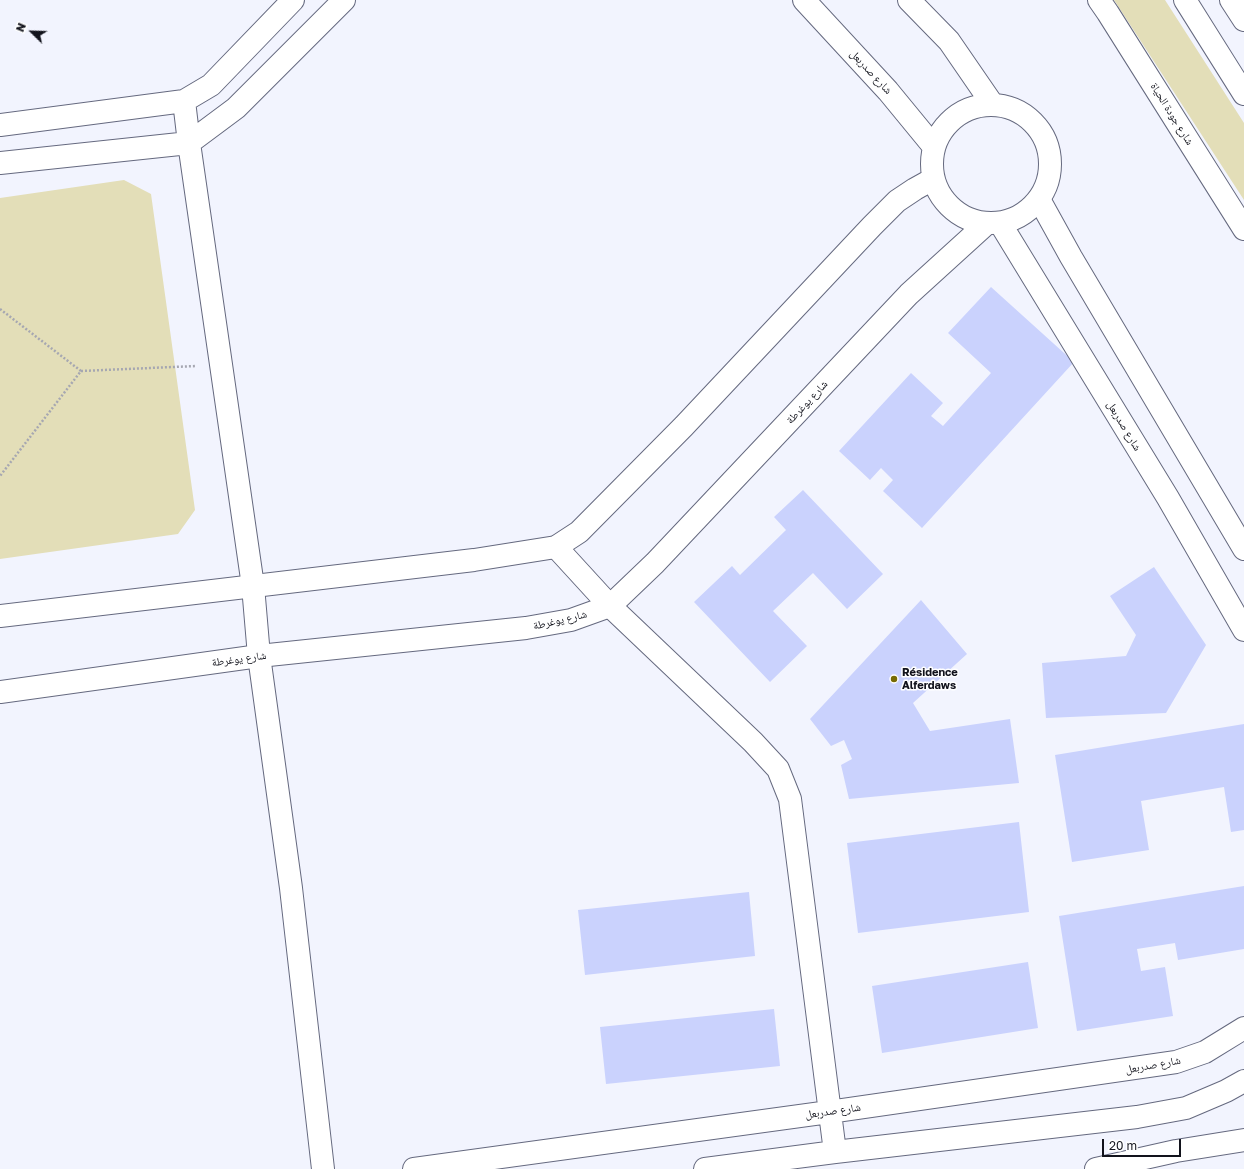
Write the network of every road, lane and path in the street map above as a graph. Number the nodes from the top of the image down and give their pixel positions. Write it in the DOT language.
graph roads {
  1 [pos="293,0"];
  2 [pos="344,0"];
  3 [pos="804,0"];
  4 [pos="909,0"];
  5 [pos="1099,0"];
  6 [pos="1185,0"];
  7 [pos="1231,0"];
  8 [pos="1244,20"];
  9 [pos="1244,94"];
  10 [pos="184,101"];
  11 [pos="993,105"];
  12 [pos="0,124"];
  13 [pos="189,143"];
  14 [pos="934,147"];
  15 [pos="0,163"];
  16 [pos="933,179"];
  17 [pos="1040,201"];
  18 [pos="993,224"];
  19 [pos="1244,229"];
  20 [pos="0,309"];
  21 [pos="221,365"];
  22 [pos="81,371"];
  23 [pos="0,476"];
  24 [pos="556,547"];
  25 [pos="1244,549"];
  26 [pos="253,586"];
  27 [pos="610,606"];
  28 [pos="0,616"];
  29 [pos="1244,630"];
  30 [pos="259,656"];
  31 [pos="0,692"];
  32 [pos="1244,1028"];
  33 [pos="1244,1081"];
  34 [pos="829,1112"];
  35 [pos="1244,1140"];
  36 [pos="835,1152"];
  37 [pos="323,1169"];
  38 [pos="414,1169"];
  39 [pos="705,1169"];
  40 [pos="1096,1169"];
  1 -- 10 [label="main road"];
  2 -- 13 [label="main road"];
  3 -- 14 [label="main road, شارع صدربعل"];
  4 -- 11 [label="main road"];
  5 -- 19 [label="main road, شارع جودة الحياة"];
  6 -- 9 [label="main road"];
  7 -- 8 [label="main road"];
  10 -- 12 [label="main road"];
  10 -- 13 [label="main road"];
  11 -- 14 [label="main road"];
  11 -- 17 [label="main road"];
  13 -- 15 [label="main road"];
  13 -- 21 [label="main road"];
  14 -- 16 [label="main road"];
  16 -- 18 [label="main road"];
  16 -- 24 [label="main road"];
  17 -- 18 [label="main road"];
  17 -- 25 [label="main road"];
  18 -- 27 [label="main road, شارع يوغرطة"];
  18 -- 29 [label="main road, شارع صدربعل"];
  20 -- 22 [label="path"];
  21 -- 22 [label="path"];
  21 -- 26 [label="main road"];
  22 -- 23 [label="path"];
  24 -- 26 [label="main road"];
  24 -- 27 [label="main road"];
  26 -- 28 [label="main road"];
  26 -- 30 [label="main road"];
  27 -- 30 [label="main road, شارع يوغرطة"];
  27 -- 34 [label="main road"];
  30 -- 31 [label="main road, شارع يوغرطة"];
  30 -- 37 [label="main road"];
  32 -- 34 [label="main road, شارع صدربعل"];
  33 -- 36 [label="main road"];
  34 -- 36 [label="main road"];
  34 -- 38 [label="main road, شارع صدربعل"];
  35 -- 40 [label="main road"];
  36 -- 39 [label="main road"];
}
